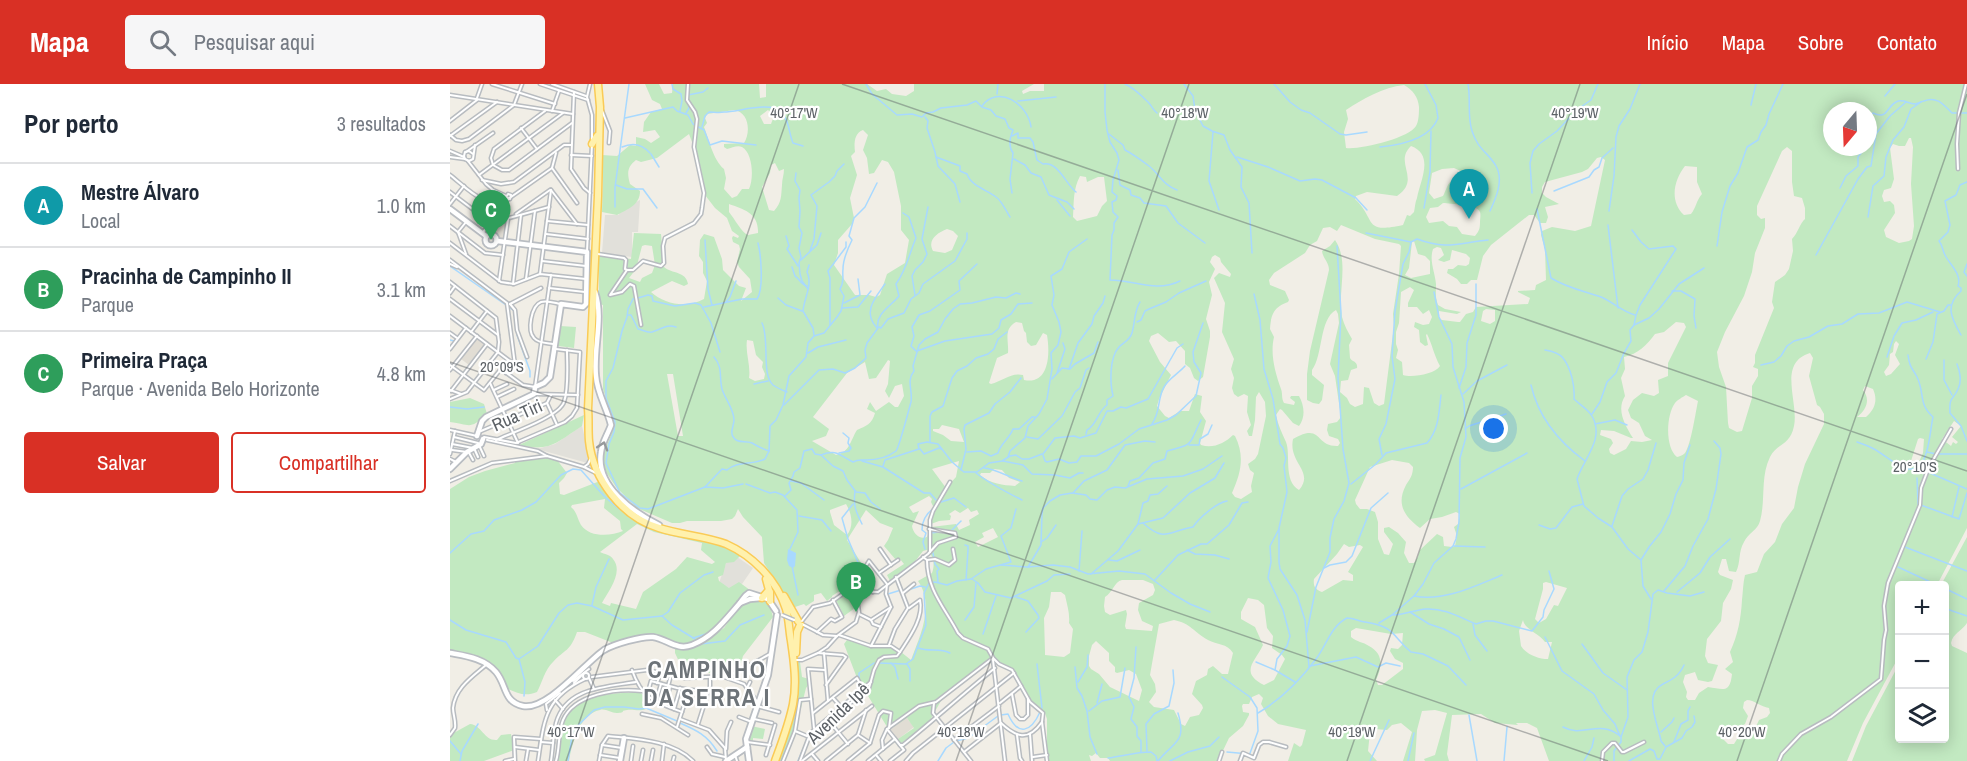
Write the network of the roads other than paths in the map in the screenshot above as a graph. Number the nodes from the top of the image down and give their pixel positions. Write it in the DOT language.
graph roads {
  1 [pos="482,84"];
  2 [pos="492,84"];
  3 [pos="522,84"];
  4 [pos="541,84"];
  5 [pos="552,84"];
  6 [pos="590,84"];
  7 [pos="597,84"];
  8 [pos="687,84"];
  9 [pos="1966,84"];
  10 [pos="559,91"];
  11 [pos="519,93"];
  12 [pos="573,93"];
  13 [pos="451,97"];
  14 [pos="588,99"];
  15 [pos="477,100"];
  16 [pos="497,102"];
  17 [pos="555,104"];
  18 [pos="514,105"];
  19 [pos="600,107"];
  20 [pos="546,110"];
  21 [pos="552,111"];
  22 [pos="563,113"];
  23 [pos="573,114"];
  24 [pos="450,122"];
  25 [pos="572,123"];
  26 [pos="521,128"];
  27 [pos="493,133"];
  28 [pos="450,136"];
  29 [pos="530,139"];
  30 [pos="609,143"];
  31 [pos="475,144"];
  32 [pos="571,145"];
  33 [pos="537,149"];
  34 [pos="594,150"];
  35 [pos="450,151"];
  36 [pos="466,152"];
  37 [pos="557,152"];
  38 [pos="456,153"];
  39 [pos="473,155"];
  40 [pos="571,155"];
  41 [pos="451,157"];
  42 [pos="466,159"];
  43 [pos="493,165"];
  44 [pos="597,165"];
  45 [pos="552,168"];
  46 [pos="476,169"];
  47 [pos="1958,169"];
  48 [pos="450,175"];
  49 [pos="479,175"];
  50 [pos="482,180"];
  51 [pos="492,182"];
  52 [pos="464,186"];
  53 [pos="488,186"];
  54 [pos="551,190"];
  55 [pos="450,192"];
  56 [pos="590,196"];
  57 [pos="456,197"];
  58 [pos="508,197"];
  59 [pos="577,203"];
  60 [pos="596,204"];
  61 [pos="450,207"];
  62 [pos="549,207"];
  63 [pos="535,211"];
  64 [pos="522,214"];
  65 [pos="514,216"];
  66 [pos="508,218"];
  67 [pos="547,221"];
  68 [pos="466,222"];
  69 [pos="491,223"];
  70 [pos="577,224"];
  71 [pos="588,225"];
  72 [pos="450,226"];
  73 [pos="458,232"];
  74 [pos="546,234"];
  75 [pos="484,235"];
  76 [pos="588,239"];
  77 [pos="496,241"];
  78 [pos="505,242"];
  79 [pos="450,243"];
  80 [pos="518,243"];
  81 [pos="531,245"];
  82 [pos="544,247"];
  83 [pos="595,251"];
  84 [pos="587,252"];
  85 [pos="466,255"];
  86 [pos="503,255"];
  87 [pos="542,261"];
  88 [pos="450,262"];
  89 [pos="586,266"];
  90 [pos="627,270"];
  91 [pos="540,274"];
  92 [pos="551,275"];
  93 [pos="526,279"];
  94 [pos="586,279"];
  95 [pos="499,281"];
  96 [pos="450,282"];
  97 [pos="513,284"];
  98 [pos="455,286"];
  99 [pos="541,288"];
  100 [pos="549,288"];
  101 [pos="594,290"];
  102 [pos="586,292"];
  103 [pos="450,293"];
  104 [pos="450,299"];
  105 [pos="548,302"];
  106 [pos="508,304"];
  107 [pos="561,304"];
  108 [pos="487,311"];
  109 [pos="450,316"];
  110 [pos="479,321"];
  111 [pos="641,325"];
  112 [pos="466,328"];
  113 [pos="471,332"];
  114 [pos="450,333"];
  115 [pos="477,336"];
  116 [pos="499,336"];
  117 [pos="458,339"];
  118 [pos="542,342"];
  119 [pos="487,344"];
  120 [pos="555,346"];
  121 [pos="450,349"];
  122 [pos="567,350"];
  123 [pos="498,352"];
  124 [pos="527,357"];
  125 [pos="514,358"];
  126 [pos="509,361"];
  127 [pos="515,365"];
  128 [pos="451,367"];
  129 [pos="501,369"];
  130 [pos="511,371"];
  131 [pos="506,373"];
  132 [pos="463,375"];
  133 [pos="512,377"];
  134 [pos="474,383"];
  135 [pos="490,383"];
  136 [pos="507,384"];
  137 [pos="535,387"];
  138 [pos="514,389"];
  139 [pos="494,390"];
  140 [pos="451,391"];
  141 [pos="464,394"];
  142 [pos="534,394"];
  143 [pos="551,395"];
  144 [pos="578,395"];
  145 [pos="565,396"];
  146 [pos="497,397"];
  147 [pos="450,399"];
  148 [pos="547,403"];
  149 [pos="502,409"];
  150 [pos="552,414"];
  151 [pos="508,420"];
  152 [pos="557,425"];
  153 [pos="1951,429"];
  154 [pos="450,430"];
  155 [pos="455,431"];
  156 [pos="513,432"];
  157 [pos="480,436"];
  158 [pos="454,437"];
  159 [pos="496,440"];
  160 [pos="518,443"];
  161 [pos="452,444"];
  162 [pos="480,444"];
  163 [pos="470,450"];
  164 [pos="450,452"];
  165 [pos="592,454"];
  166 [pos="484,456"];
  167 [pos="548,456"];
  168 [pos="478,457"];
  169 [pos="450,459"];
  170 [pos="474,460"];
  171 [pos="456,462"];
  172 [pos="584,467"];
  173 [pos="450,469"];
  174 [pos="601,478"];
  175 [pos="450,481"];
  176 [pos="950,482"];
  177 [pos="929,529"];
  178 [pos="672,532"];
  179 [pos="880,549"];
  180 [pos="953,549"];
  181 [pos="930,552"];
  182 [pos="923,557"];
  183 [pos="898,560"];
  184 [pos="927,560"];
  185 [pos="891,565"];
  186 [pos="763,570"];
  187 [pos="879,573"];
  188 [pos="861,574"];
  189 [pos="896,577"];
  190 [pos="887,584"];
  191 [pos="914,584"];
  192 [pos="773,590"];
  193 [pos="856,591"];
  194 [pos="873,592"];
  195 [pos="903,593"];
  196 [pos="764,598"];
  197 [pos="833,600"];
  198 [pos="891,607"];
  199 [pos="908,608"];
  200 [pos="778,614"];
  201 [pos="859,614"];
  202 [pos="871,620"];
  203 [pos="799,622"];
  204 [pos="881,627"];
  205 [pos="817,632"];
  206 [pos="838,635"];
  207 [pos="889,645"];
  208 [pos="871,646"];
  209 [pos="823,652"];
  210 [pos="900,652"];
  211 [pos="450,653"];
  212 [pos="770,654"];
  213 [pos="993,658"];
  214 [pos="794,660"];
  215 [pos="591,662"];
  216 [pos="487,664"];
  217 [pos="994,668"];
  218 [pos="632,670"];
  219 [pos="825,670"];
  220 [pos="661,672"];
  221 [pos="1014,673"];
  222 [pos="671,675"];
  223 [pos="586,676"];
  224 [pos="727,677"];
  225 [pos="710,678"];
  226 [pos="576,679"];
  227 [pos="636,682"];
  228 [pos="750,682"];
  229 [pos="659,683"];
  230 [pos="826,685"];
  231 [pos="870,685"];
  232 [pos="669,686"];
  233 [pos="1021,686"];
  234 [pos="997,687"];
  235 [pos="680,688"];
  236 [pos="747,688"];
  237 [pos="560,689"];
  238 [pos="594,689"];
  239 [pos="690,689"];
  240 [pos="863,690"];
  241 [pos="642,691"];
  242 [pos="708,692"];
  243 [pos="1012,694"];
  244 [pos="647,696"];
  245 [pos="833,697"];
  246 [pos="553,698"];
  247 [pos="812,699"];
  248 [pos="1028,699"];
  249 [pos="656,701"];
  250 [pos="828,701"];
  251 [pos="934,703"];
  252 [pos="538,704"];
  253 [pos="551,705"];
  254 [pos="664,705"];
  255 [pos="758,705"];
  256 [pos="999,705"];
  257 [pos="546,706"];
  258 [pos="872,706"];
  259 [pos="563,709"];
  260 [pos="674,709"];
  261 [pos="842,709"];
  262 [pos="866,710"];
  263 [pos="682,712"];
  264 [pos="779,712"];
  265 [pos="547,713"];
  266 [pos="813,713"];
  267 [pos="642,714"];
  268 [pos="937,716"];
  269 [pos="739,717"];
  270 [pos="680,719"];
  271 [pos="753,720"];
  272 [pos="829,721"];
  273 [pos="730,722"];
  274 [pos="1041,722"];
  275 [pos="1001,723"];
  276 [pos="698,725"];
  277 [pos="677,727"];
  278 [pos="888,728"];
  279 [pos="945,728"];
  280 [pos="795,731"];
  281 [pos="814,731"];
  282 [pos="838,732"];
  283 [pos="1030,734"];
  284 [pos="450,735"];
  285 [pos="688,735"];
  286 [pos="858,735"];
  287 [pos="1017,735"];
  288 [pos="624,738"];
  289 [pos="895,739"];
  290 [pos="954,740"];
  291 [pos="541,741"];
  292 [pos="1644,742"];
  293 [pos="553,743"];
  294 [pos="870,743"];
  295 [pos="664,744"];
  296 [pos="848,744"];
  297 [pos="602,745"];
  298 [pos="747,745"];
  299 [pos="770,745"];
  300 [pos="900,745"];
  301 [pos="515,747"];
  302 [pos="633,747"];
  303 [pos="707,747"];
  304 [pos="1286,747"];
  305 [pos="622,748"];
  306 [pos="528,749"];
  307 [pos="883,749"];
  308 [pos="540,750"];
  309 [pos="643,750"];
  310 [pos="653,750"];
  311 [pos="725,752"];
  312 [pos="964,752"];
  313 [pos="1222,752"];
  314 [pos="812,753"];
  315 [pos="599,755"];
  316 [pos="766,755"];
  317 [pos="876,755"];
  318 [pos="898,755"];
  319 [pos="1047,755"];
  320 [pos="909,756"];
  321 [pos="736,758"];
  322 [pos="1033,759"];
  323 [pos="515,760"];
  324 [pos="620,760"];
  325 [pos="726,760"];
  326 [pos="850,760"];
  327 [pos="505,761"];
  328 [pos="526,761"];
  329 [pos="538,761"];
  330 [pos="551,761"];
  331 [pos="556,761"];
  332 [pos="599,761"];
  333 [pos="631,761"];
  334 [pos="641,761"];
  335 [pos="651,761"];
  336 [pos="662,761"];
  337 [pos="693,761"];
  338 [pos="749,761"];
  339 [pos="776,761"];
  340 [pos="783,761"];
  341 [pos="801,761"];
  342 [pos="818,761"];
  343 [pos="826,761"];
  344 [pos="868,761"];
  345 [pos="881,761"];
  346 [pos="890,761"];
  347 [pos="906,761"];
  348 [pos="971,761"];
  349 [pos="1005,761"];
  350 [pos="1022,761"];
  351 [pos="1047,761"];
  352 [pos="1219,761"];
  353 [pos="1240,761"];
  354 [pos="1602,761"];
  355 [pos="1779,761"];
  1 -- 15 [label="street"];
  2 -- 11 [label="street"];
  3 -- 11 [label="street"];
  4 -- 10 [label="street"];
  5 -- 12 [label="street"];
  6 -- 14 [label="street"];
  7 -- 19 [label="main road"];
  7 -- 34 [label="main road"];
  8 -- 90 [label="street"];
  9 -- 47 [label="street"];
  10 -- 12 [label="street"];
  10 -- 17 [label="street"];
  11 -- 17 [label="street"];
  11 -- 18 [label="street"];
  12 -- 14 [label="street"];
  12 -- 23 [label="street"];
  13 -- 15 [label="street"];
  14 -- 34 [label="street"];
  15 -- 16 [label="street"];
  15 -- 24 [label="street"];
  16 -- 18 [label="street"];
  16 -- 28 [label="street"];
  17 -- 21 [label="street"];
  18 -- 20 [label="street"];
  18 -- 28 [label="street"];
  19 -- 30 [label="street"];
  19 -- 34 [label="main road"];
  20 -- 21 [label="street"];
  20 -- 26 [label="street"];
  21 -- 22 [label="street"];
  22 -- 23 [label="street"];
  22 -- 29 [label="street"];
  23 -- 25 [label="street"];
  25 -- 32 [label="street"];
  25 -- 33 [label="street"];
  26 -- 29 [label="street"];
  26 -- 43 [label="street"];
  27 -- 31 [label="street"];
  29 -- 33 [label="street"];
  29 -- 43 [label="street"];
  31 -- 36 [label="street"];
  31 -- 39 [label="street"];
  32 -- 37 [label="street"];
  32 -- 40 [label="street"];
  33 -- 43 [label="street"];
  34 -- 40 [label="street"];
  34 -- 44 [label="main road"];
  34 -- 56 [label="street"];
  35 -- 38 [label="street"];
  36 -- 38 [label="street"];
  36 -- 39 [label="street"];
  36 -- 42 [label="street"];
  37 -- 45 [label="street"];
  37 -- 51 [label="street"];
  38 -- 41 [label="street"];
  38 -- 42 [label="street"];
  39 -- 42 [label="street"];
  39 -- 46 [label="street"];
  40 -- 56 [label="street"];
  41 -- 42 [label="street"];
  42 -- 46 [label="street"];
  43 -- 49 [label="street"];
  44 -- 60 [label="main road"];
  44 -- 83 [label="main road"];
  45 -- 58 [label="street"];
  45 -- 59 [label="street"];
  46 -- 49 [label="street"];
  48 -- 52 [label="street"];
  49 -- 50 [label="street"];
  50 -- 51 [label="street"];
  50 -- 53 [label="street"];
  51 -- 53 [label="street"];
  52 -- 57 [label="street"];
  52 -- 58 [label="street"];
  53 -- 58 [label="street"];
  54 -- 62 [label="street"];
  54 -- 65 [label="street"];
  54 -- 70 [label="street"];
  55 -- 57 [label="street"];
  56 -- 60 [label="main road"];
  56 -- 71 [label="street"];
  57 -- 61 [label="street"];
  57 -- 69 [label="street"];
  60 -- 83 [label="main road"];
  61 -- 68 [label="street"];
  62 -- 63 [label="street"];
  62 -- 67 [label="street"];
  63 -- 64 [label="street"];
  63 -- 81 [label="street"];
  64 -- 65 [label="street"];
  64 -- 80 [label="street"];
  65 -- 66 [label="street"];
  66 -- 69 [label="street"];
  66 -- 78 [label="street"];
  67 -- 70 [label="street"];
  67 -- 74 [label="street"];
  68 -- 73 [label="street"];
  68 -- 75 [label="street"];
  69 -- 75 [label="street"];
  70 -- 71 [label="street"];
  71 -- 76 [label="street"];
  72 -- 73 [label="street"];
  73 -- 85 [label="street"];
  73 -- 86 [label="street"];
  74 -- 76 [label="street"];
  74 -- 82 [label="street"];
  75 -- 77 [label="street"];
  75 -- 77 [label="street"];
  76 -- 84 [label="street"];
  77 -- 78 [label="street"];
  78 -- 80 [label="street"];
  78 -- 86 [label="street"];
  79 -- 85 [label="street"];
  80 -- 81 [label="street"];
  80 -- 97 [label="street"];
  81 -- 82 [label="street"];
  81 -- 93 [label="street"];
  82 -- 84 [label="street"];
  82 -- 87 [label="street"];
  83 -- 90 [label="street"];
  83 -- 101 [label="main road"];
  84 -- 89 [label="street"];
  85 -- 95 [label="street"];
  86 -- 95 [label="street"];
  87 -- 89 [label="street"];
  87 -- 91 [label="street"];
  88 -- 106 [label="street"];
  89 -- 94 [label="street"];
  90 -- 111 [label="street"];
  91 -- 92 [label="street"];
  91 -- 93 [label="street"];
  92 -- 94 [label="street"];
  92 -- 100 [label="street"];
  93 -- 97 [label="street"];
  94 -- 102 [label="street"];
  95 -- 97 [label="street"];
  96 -- 98 [label="street"];
  98 -- 103 [label="street"];
  98 -- 108 [label="street"];
  99 -- 106 [label="street"];
  100 -- 102 [label="street"];
  100 -- 105 [label="street"];
  101 -- 165 [label="main road"];
  178 -- 101 [label="street, one-way"];
  102 -- 107 [label="street"];
  104 -- 110 [label="street"];
  105 -- 107 [label="street"];
  105 -- 118 [label="street"];
  105 -- 118 [label="street"];
  106 -- 124 [label="street"];
  106 -- 125 [label="street"];
  107 -- 120 [label="street"];
  108 -- 110 [label="street"];
  108 -- 116 [label="street"];
  109 -- 112 [label="street"];
  110 -- 113 [label="street"];
  110 -- 116 [label="street"];
  112 -- 113 [label="street"];
  112 -- 117 [label="street"];
  113 -- 115 [label="street"];
  114 -- 117 [label="street"];
  115 -- 119 [label="street"];
  115 -- 128 [label="street"];
  116 -- 123 [label="street"];
  117 -- 121 [label="street"];
  118 -- 120 [label="street"];
  118 -- 137 [label="street"];
  119 -- 123 [label="street"];
  119 -- 132 [label="street"];
  120 -- 122 [label="street"];
  120 -- 137 [label="street"];
  122 -- 144 [label="street"];
  122 -- 145 [label="street"];
  123 -- 126 [label="street"];
  123 -- 134 [label="street"];
  125 -- 126 [label="street"];
  125 -- 127 [label="street"];
  126 -- 127 [label="street"];
  126 -- 129 [label="street"];
  127 -- 130 [label="street"];
  128 -- 132 [label="street"];
  129 -- 131 [label="street"];
  129 -- 135 [label="street"];
  130 -- 131 [label="street"];
  130 -- 133 [label="street"];
  131 -- 133 [label="street"];
  132 -- 134 [label="street"];
  132 -- 140 [label="street"];
  133 -- 137 [label="street"];
  134 -- 135 [label="street"];
  134 -- 141 [label="street"];
  135 -- 139 [label="street"];
  136 -- 139 [label="street"];
  137 -- 142 [label="street"];
  138 -- 146 [label="street"];
  139 -- 146 [label="street"];
  140 -- 141 [label="street"];
  141 -- 147 [label="street"];
  142 -- 143 [label="street"];
  142 -- 149 [label="street"];
  143 -- 145 [label="street"];
  143 -- 148 [label="street, Rua Tiri"];
  144 -- 145 [label="street"];
  144 -- 152 [label="street"];
  145 -- 150 [label="street"];
  146 -- 149 [label="street"];
  148 -- 150 [label="street"];
  148 -- 151 [label="street, Rua Tiri"];
  149 -- 151 [label="street"];
  149 -- 157 [label="street"];
  150 -- 152 [label="street"];
  150 -- 156 [label="street"];
  151 -- 156 [label="street"];
  151 -- 157 [label="street, Rua Tiri"];
  152 -- 160 [label="street"];
  153 -- 355 [label="street"];
  154 -- 155 [label="street"];
  155 -- 157 [label="street"];
  155 -- 158 [label="street"];
  156 -- 159 [label="street"];
  156 -- 160 [label="street"];
  157 -- 159 [label="street"];
  157 -- 162 [label="street"];
  157 -- 167 [label="street"];
  158 -- 161 [label="street"];
  158 -- 162 [label="street"];
  159 -- 160 [label="street"];
  161 -- 163 [label="street"];
  161 -- 164 [label="street"];
  162 -- 163 [label="street"];
  162 -- 166 [label="street"];
  163 -- 164 [label="street"];
  163 -- 168 [label="street"];
  163 -- 170 [label="street"];
  163 -- 171 [label="street"];
  165 -- 172 [label="street"];
  165 -- 174 [label="main road"];
  167 -- 172 [label="street"];
  167 -- 175 [label="street"];
  169 -- 171 [label="street"];
  171 -- 173 [label="street"];
  172 -- 174 [label="street"];
  174 -- 178 [label="main road"];
  176 -- 177 [label="street"];
  177 -- 181 [label="street"];
  177 -- 181 [label="street"];
  178 -- 186 [label="main road"];
  179 -- 185 [label="street"];
  180 -- 184 [label="street"];
  181 -- 182 [label="street"];
  182 -- 184 [label="street"];
  182 -- 189 [label="street"];
  183 -- 185 [label="street"];
  184 -- 213 [label="street"];
  185 -- 187 [label="street"];
  186 -- 192 [label="main road"];
  186 -- 196 [label="main road"];
  187 -- 188 [label="street"];
  187 -- 190 [label="street"];
  188 -- 193 [label="street"];
  188 -- 194 [label="street"];
  189 -- 190 [label="street"];
  189 -- 195 [label="street"];
  190 -- 194 [label="street"];
  190 -- 198 [label="street"];
  191 -- 195 [label="street"];
  192 -- 196 [label="main road"];
  192 -- 203 [label="main road"];
  192 -- 214 [label="main road"];
  193 -- 194 [label="street"];
  193 -- 197 [label="street"];
  193 -- 201 [label="street"];
  195 -- 199 [label="street"];
  196 -- 200 [label="street"];
  196 -- 215 [label="street"];
  197 -- 203 [label="street"];
  197 -- 205 [label="street"];
  198 -- 202 [label="street"];
  198 -- 204 [label="street"];
  199 -- 207 [label="street"];
  199 -- 210 [label="street"];
  200 -- 203 [label="street, bridge"];
  200 -- 212 [label="street"];
  201 -- 202 [label="street"];
  201 -- 206 [label="street"];
  202 -- 204 [label="street"];
  203 -- 205 [label="street"];
  203 -- 214 [label="main road"];
  204 -- 208 [label="street"];
  205 -- 206 [label="street"];
  206 -- 208 [label="street"];
  206 -- 209 [label="street"];
  207 -- 208 [label="street"];
  207 -- 210 [label="street"];
  209 -- 214 [label="street"];
  209 -- 219 [label="street"];
  209 -- 230 [label="street"];
  210 -- 231 [label="street, Avenida Ipê"];
  211 -- 216 [label="street"];
  212 -- 224 [label="street"];
  212 -- 255 [label="street"];
  213 -- 217 [label="street"];
  213 -- 221 [label="street"];
  213 -- 251 [label="street"];
  214 -- 339 [label="main road"];
  215 -- 223 [label="street"];
  215 -- 226 [label="street"];
  216 -- 252 [label="street"];
  216 -- 284 [label="street"];
  217 -- 234 [label="street"];
  217 -- 268 [label="street"];
  218 -- 220 [label="street"];
  218 -- 223 [label="street"];
  218 -- 227 [label="street"];
  219 -- 230 [label="street"];
  219 -- 247 [label="street"];
  220 -- 222 [label="street"];
  220 -- 229 [label="street"];
  221 -- 233 [label="street"];
  221 -- 234 [label="street"];
  222 -- 225 [label="street"];
  222 -- 232 [label="street"];
  223 -- 226 [label="street"];
  223 -- 226 [label="street"];
  223 -- 238 [label="street"];
  223 -- 246 [label="street"];
  224 -- 225 [label="street"];
  224 -- 236 [label="street"];
  225 -- 242 [label="street"];
  226 -- 237 [label="street"];
  226 -- 246 [label="street"];
  227 -- 238 [label="street"];
  227 -- 241 [label="street"];
  228 -- 236 [label="street"];
  229 -- 232 [label="street"];
  229 -- 244 [label="street"];
  229 -- 249 [label="street"];
  230 -- 250 [label="street"];
  231 -- 240 [label="street, Avenida Ipê"];
  231 -- 261 [label="street, Avenida Ipê"];
  232 -- 235 [label="street"];
  232 -- 254 [label="street"];
  233 -- 243 [label="street"];
  233 -- 248 [label="street"];
  234 -- 256 [label="street"];
  234 -- 279 [label="street"];
  235 -- 239 [label="street"];
  235 -- 260 [label="street"];
  236 -- 255 [label="street"];
  237 -- 246 [label="street"];
  237 -- 252 [label="street"];
  238 -- 259 [label="street"];
  239 -- 242 [label="street"];
  239 -- 263 [label="street"];
  240 -- 245 [label="street"];
  240 -- 261 [label="street, Avenida Ipê"];
  241 -- 244 [label="street"];
  241 -- 331 [label="street"];
  242 -- 276 [label="street"];
  243 -- 248 [label="street"];
  243 -- 256 [label="street"];
  244 -- 249 [label="street"];
  245 -- 250 [label="street"];
  245 -- 261 [label="street"];
  246 -- 252 [label="street"];
  246 -- 253 [label="street"];
  246 -- 257 [label="street"];
  246 -- 259 [label="street"];
  247 -- 266 [label="street"];
  247 -- 280 [label="street"];
  248 -- 274 [label="street"];
  249 -- 254 [label="street"];
  250 -- 266 [label="street"];
  251 -- 268 [label="street"];
  251 -- 278 [label="street"];
  253 -- 257 [label="street"];
  253 -- 265 [label="street"];
  254 -- 260 [label="street"];
  255 -- 264 [label="street"];
  255 -- 271 [label="street"];
  256 -- 275 [label="street"];
  256 -- 290 [label="street"];
  257 -- 265 [label="street"];
  258 -- 262 [label="street"];
  259 -- 293 [label="street"];
  260 -- 263 [label="street"];
  261 -- 272 [label="street, Avenida Ipê"];
  261 -- 281 [label="street, Avenida Ipê"];
  262 -- 282 [label="street"];
  262 -- 286 [label="street"];
  263 -- 270 [label="street"];
  265 -- 291 [label="street"];
  266 -- 281 [label="street"];
  267 -- 277 [label="street"];
  268 -- 279 [label="street"];
  268 -- 300 [label="street"];
  269 -- 271 [label="street"];
  270 -- 276 [label="street"];
  270 -- 277 [label="street"];
  271 -- 298 [label="street"];
  271 -- 299 [label="street"];
  272 -- 281 [label="street, Avenida Ipê"];
  272 -- 282 [label="street"];
  273 -- 311 [label="street"];
  274 -- 283 [label="street"];
  274 -- 319 [label="street"];
  275 -- 287 [label="street"];
  275 -- 312 [label="street"];
  275 -- 349 [label="street"];
  276 -- 311 [label="street"];
  277 -- 285 [label="street"];
  278 -- 289 [label="street"];
  278 -- 294 [label="street"];
  278 -- 307 [label="street"];
  279 -- 290 [label="street"];
  279 -- 320 [label="street"];
  280 -- 281 [label="street, Avenida Ipê"];
  280 -- 340 [label="street"];
  281 -- 341 [label="street, Avenida Ipê"];
  282 -- 296 [label="street"];
  282 -- 314 [label="street"];
  283 -- 287 [label="street"];
  283 -- 322 [label="street"];
  286 -- 294 [label="street"];
  286 -- 296 [label="street"];
  287 -- 350 [label="street"];
  288 -- 295 [label="street"];
  288 -- 297 [label="street"];
  288 -- 305 [label="street"];
  289 -- 300 [label="street"];
  289 -- 307 [label="street"];
  290 -- 312 [label="street"];
  291 -- 293 [label="street"];
  291 -- 301 [label="street"];
  291 -- 308 [label="street"];
  292 -- 354 [label="street"];
  293 -- 330 [label="street"];
  294 -- 326 [label="street"];
  295 -- 336 [label="street"];
  295 -- 337 [label="street"];
  296 -- 343 [label="street"];
  297 -- 305 [label="street"];
  297 -- 315 [label="street"];
  298 -- 299 [label="street"];
  298 -- 321 [label="street"];
  298 -- 338 [label="street"];
  299 -- 316 [label="street"];
  300 -- 318 [label="street"];
  301 -- 306 [label="street"];
  301 -- 323 [label="street"];
  302 -- 333 [label="street"];
  303 -- 325 [label="street"];
  304 -- 353 [label="street"];
  305 -- 324 [label="street"];
  306 -- 308 [label="street"];
  306 -- 328 [label="street"];
  307 -- 317 [label="street"];
  308 -- 329 [label="street"];
  309 -- 334 [label="street"];
  310 -- 335 [label="street"];
  311 -- 325 [label="street"];
  312 -- 348 [label="street"];
  313 -- 352 [label="street"];
  314 -- 341 [label="street"];
  314 -- 342 [label="street"];
  315 -- 324 [label="street"];
  315 -- 332 [label="street"];
  317 -- 344 [label="street"];
  317 -- 345 [label="street"];
  318 -- 320 [label="street"];
  318 -- 346 [label="street"];
  319 -- 322 [label="street"];
  319 -- 351 [label="street"];
  320 -- 347 [label="street"];
  321 -- 325 [label="street"];
  323 -- 327 [label="street"];
}
